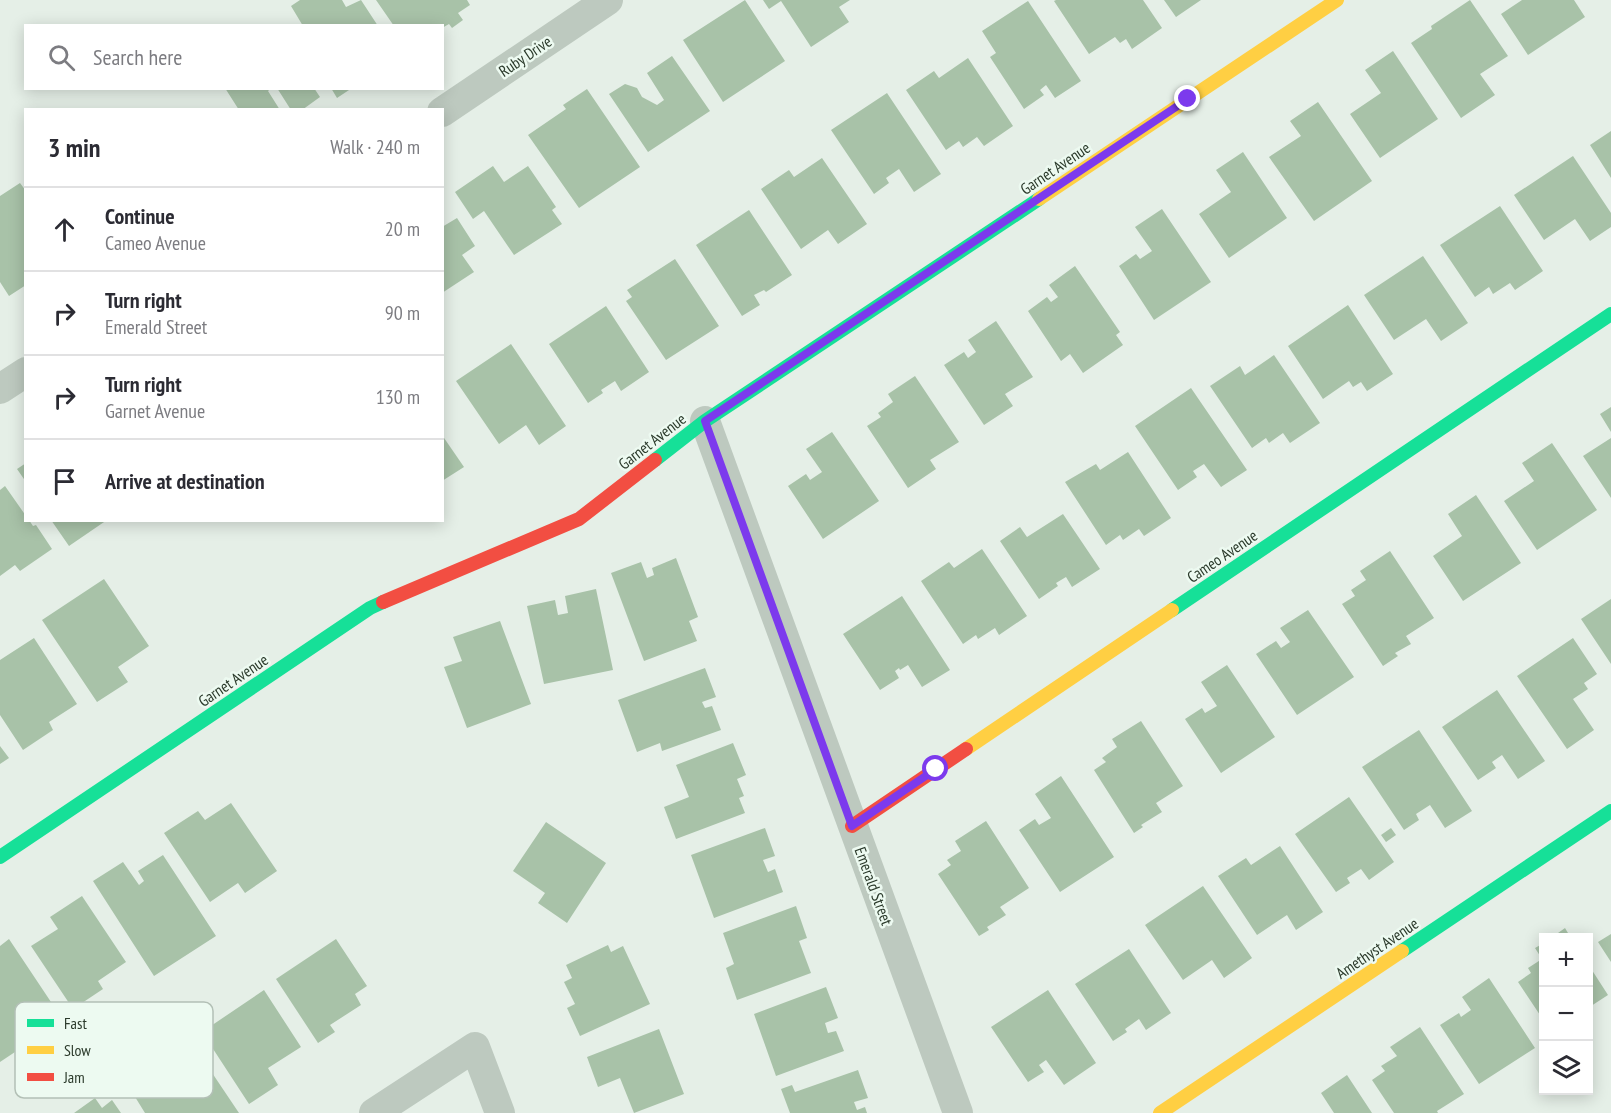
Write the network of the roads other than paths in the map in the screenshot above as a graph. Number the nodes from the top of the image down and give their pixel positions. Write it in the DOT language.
graph roads {
  1 [pos="608,0"];
  2 [pos="1337,0"];
  3 [pos="444,111"];
  4 [pos="1611,314"];
  5 [pos="24,373"];
  6 [pos="0,389"];
  7 [pos="705,421"];
  8 [pos="1611,811"];
  9 [pos="852,826"];
  10 [pos="0,857"];
  11 [pos="374,1113"];
  12 [pos="500,1113"];
  13 [pos="958,1113"];
  14 [pos="1160,1113"];
  1 -- 3 [label="street, Ruby Drive"];
  2 -- 7 [label="street, Garnet Avenue"];
  4 -- 9 [label="street, Cameo Avenue"];
  5 -- 6 [label="street"];
  7 -- 9 [label="street, Emerald Street"];
  7 -- 10 [label="street, Garnet Avenue"];
  8 -- 14 [label="street, Amethyst Avenue"];
  9 -- 13 [label="street, Emerald Street"];
  11 -- 12 [label="street"];
}
